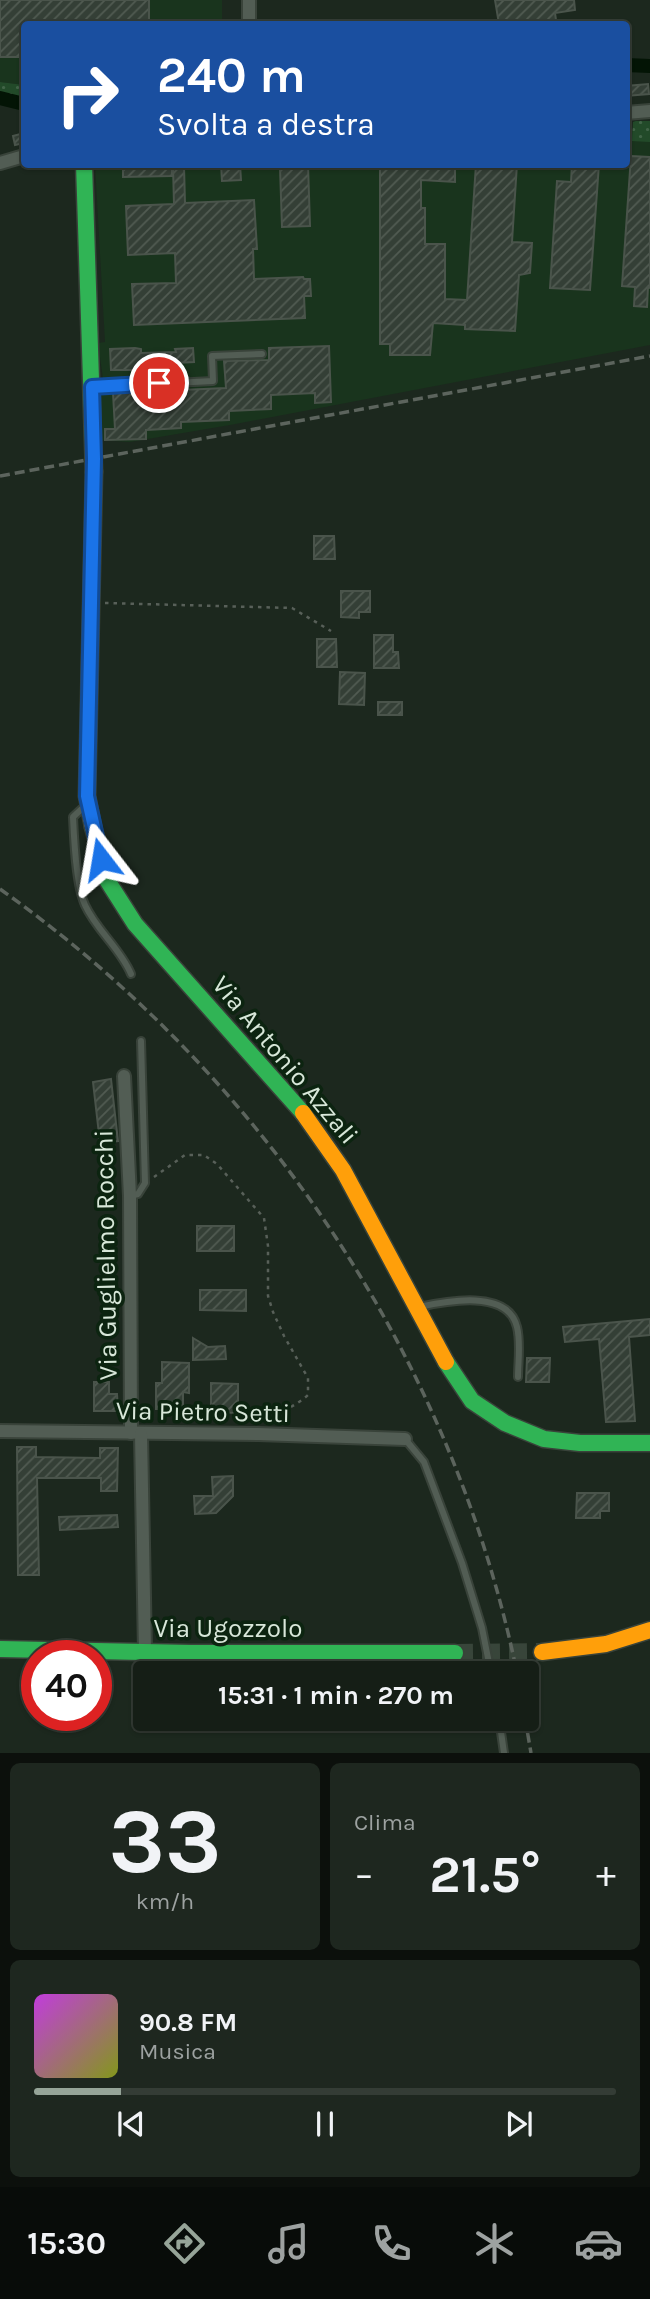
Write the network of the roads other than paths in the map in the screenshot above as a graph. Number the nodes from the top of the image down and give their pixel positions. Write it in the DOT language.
graph roads {
  1 [pos="249,0"];
  2 [pos="249,21"];
  3 [pos="650,111"];
  4 [pos="630,113"];
  5 [pos="21,157"];
  6 [pos="0,163"];
  7 [pos="83,168"];
  8 [pos="262,354"];
  9 [pos="92,387"];
  10 [pos="88,803"];
  11 [pos="131,974"];
  12 [pos="141,1041"];
  13 [pos="124,1076"];
  14 [pos="130,1196"];
  15 [pos="417,1307"];
  16 [pos="518,1377"];
  17 [pos="0,1431"];
  18 [pos="136,1434"];
  19 [pos="405,1439"];
  20 [pos="650,1444"];
  21 [pos="650,1630"];
  22 [pos="0,1649"];
  23 [pos="145,1652"];
  24 [pos="542,1652"];
  25 [pos="456,1653"];
  26 [pos="489,1661"];
  27 [pos="501,1731"];
  28 [pos="504,1753"];
  1 -- 2 [label="street"];
  3 -- 4 [label="street"];
  5 -- 6 [label="street"];
  7 -- 9 [label="street, Via Antonio Azzali"];
  8 -- 9 [label="lane"];
  9 -- 10 [label="street, Via Antonio Azzali"];
  10 -- 11 [label="lane"];
  10 -- 15 [label="street, Via Antonio Azzali"];
  12 -- 14 [label="lane"];
  13 -- 14 [label="street, Via Guglielmo Rocchi"];
  14 -- 18 [label="street, Via Guglielmo Rocchi"];
  15 -- 16 [label="lane"];
  15 -- 20 [label="street, Via Antonio Azzali"];
  17 -- 18 [label="street, Via Pietro Setti"];
  18 -- 19 [label="street, Via Pietro Setti"];
  18 -- 23 [label="street, Via Guglielmo Rocchi"];
  19 -- 26 [label="lane"];
  21 -- 24 [label="street"];
  22 -- 23 [label="street, Via Ugozzolo"];
  23 -- 25 [label="street, Via Ugozzolo"];
  27 -- 28 [label="lane"];
}
